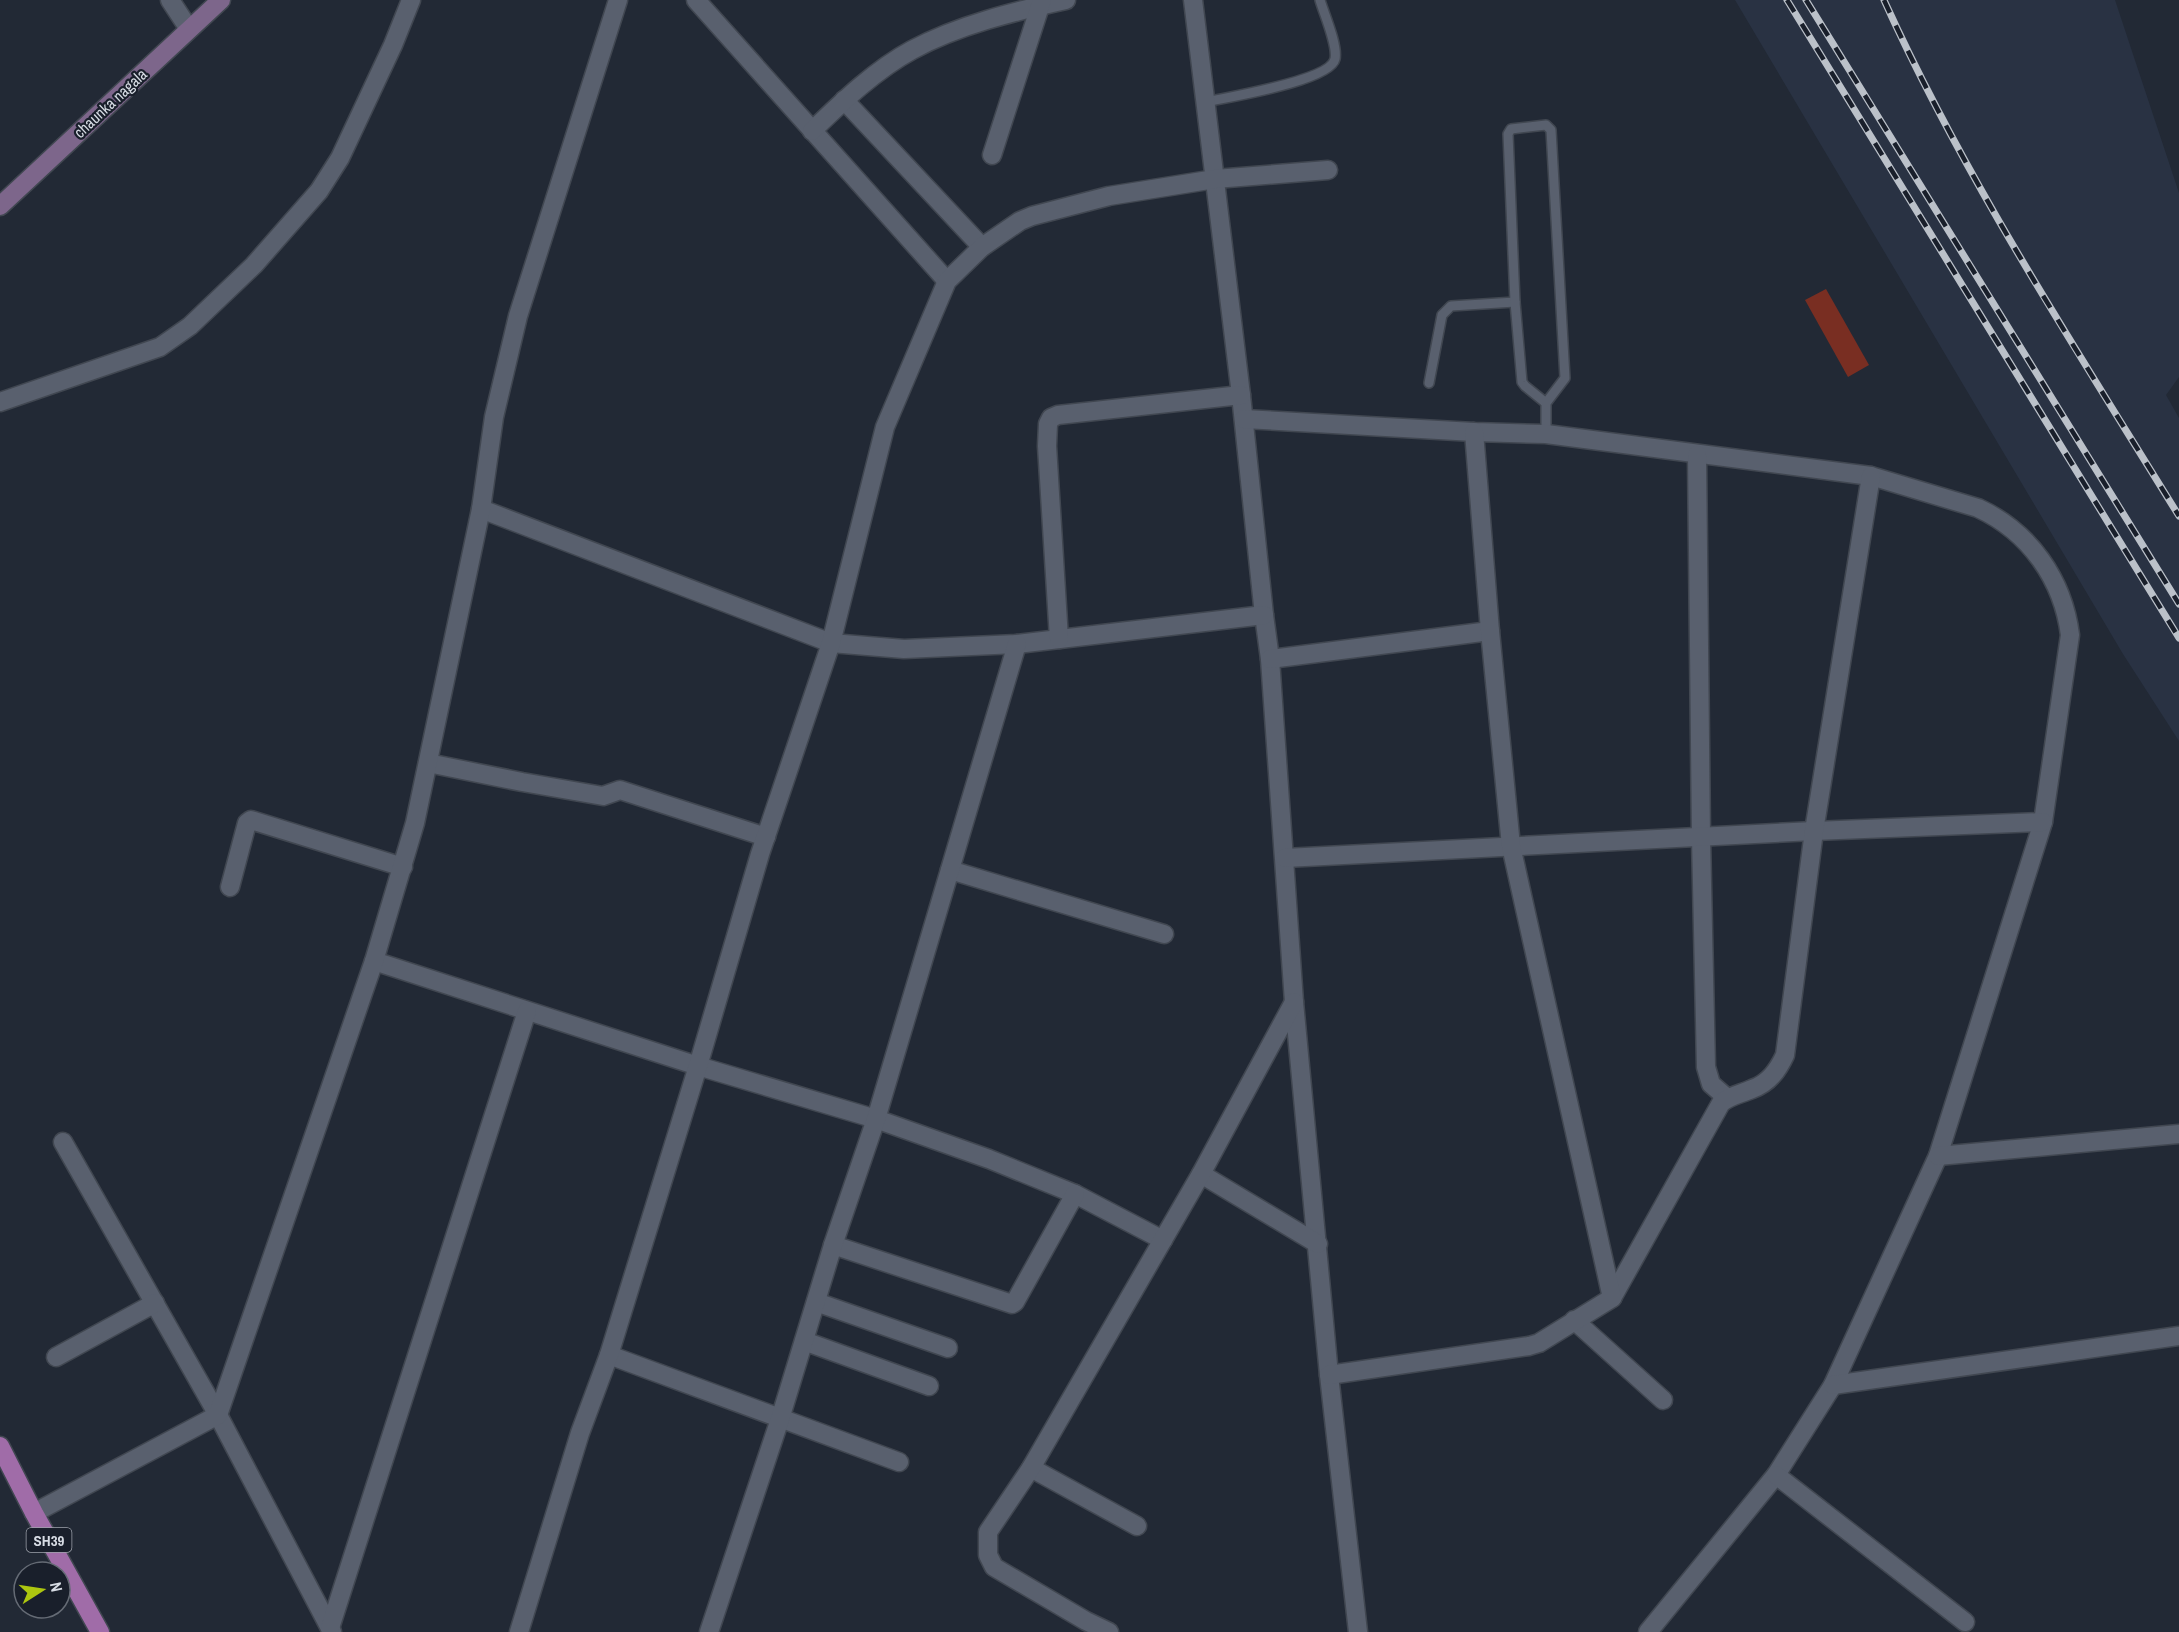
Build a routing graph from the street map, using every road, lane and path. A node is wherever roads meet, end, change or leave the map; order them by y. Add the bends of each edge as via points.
1 (170, 0) edge
2 (221, 0) edge
3 (411, 0) edge
4 (618, 0) edge
5 (696, 0) edge
6 (1066, 0) edge
7 (1193, 0) edge
8 (1320, 0) edge
9 (1041, 3) edge
10 (189, 29) junction
11 (844, 100) junction
12 (1206, 102) junction
13 (812, 131) junction
14 (992, 155) dead end
15 (1328, 170) dead end
16 (1215, 179) junction
17 (0, 206) edge
18 (982, 247) junction
19 (947, 281) junction
20 (1515, 302) junction
21 (1429, 383) dead end
22 (1241, 394) junction
23 (0, 402) edge
24 (1546, 403) junction
25 (1244, 419) junction
26 (1474, 432) junction
27 (1546, 434) junction
28 (1697, 455) junction
29 (1871, 476) junction
30 (481, 509) junction
31 (1263, 615) junction
32 (1490, 631) junction
33 (1059, 639) junction
34 (831, 642) junction
35 (1017, 644) junction
36 (1270, 658) junction
37 (428, 763) junction
38 (2043, 822) junction
39 (1814, 831) junction
40 (766, 837) junction
41 (1701, 838) junction
42 (1511, 846) junction
43 (1285, 858) junction
44 (402, 867) junction
45 (950, 870) junction
46 (230, 887) dead end
47 (1164, 934) dead end
48 (374, 961) junction
49 (1294, 1002) junction
50 (527, 1011) junction
51 (698, 1065) junction
52 (1727, 1098) junction
53 (876, 1119) junction
54 (2179, 1134) edge
55 (63, 1142) dead end
56 (1938, 1156) junction
57 (1202, 1174) junction
58 (1075, 1194) junction
59 (1163, 1240) junction
60 (1318, 1244) junction
61 (833, 1245) junction
62 (1612, 1298) junction
63 (816, 1302) junction
64 (155, 1303) junction
65 (1574, 1320) junction
66 (2179, 1336) edge
67 (804, 1341) junction
68 (948, 1348) dead end
69 (609, 1355) junction
70 (56, 1357) dead end
71 (1329, 1375) junction
72 (1833, 1385) junction
73 (928, 1386) dead end
74 (1663, 1400) dead end
75 (218, 1414) junction
76 (780, 1419) junction
77 (0, 1446) edge
78 (899, 1462) dead end
79 (1031, 1468) junction
80 (1776, 1475) junction
81 (34, 1512) junction
82 (1137, 1526) dead end
83 (1965, 1622) dead end
84 (331, 1630) edge
85 (100, 1632) edge
86 (519, 1632) edge
87 (709, 1632) edge
88 (1109, 1632) edge
89 (1358, 1632) edge
90 (1648, 1632) edge

1 - 10 street
2 - 10 main road, chaunka nagala
3 - 23 street via 340,158 319,192 254,265 190,326 160,347
4 - 30 street via 518,316 494,417
5 - 13 street
6 - 9 street
7 - 12 street
8 - 12 lane via 1334,49 1335,59 1327,69 1302,80
9 - 11 street via 927,42 897,59
9 - 14 street
10 - 17 main road, chaunka nagala
11 - 13 street
11 - 18 street
12 - 16 street
13 - 19 street
15 - 16 street
16 - 18 street via 1109,196 1032,216
16 - 22 street
18 - 19 street
19 - 34 street via 885,427
20 - 21 lane via 1448,308 1442,315
20 - 24 lane via 1522,382
20 - 24 lane via 1508,134 1511,129 1546,125 1551,130 1565,378
22 - 25 street
22 - 33 street via 1052,418 1047,446
24 - 27 lane
25 - 26 street
25 - 31 street
26 - 27 street
26 - 32 street
27 - 28 street
28 - 29 street
28 - 41 street
29 - 38 street via 1991,514 2027,543 2048,567 2067,611 2070,635
29 - 39 street
30 - 34 street
30 - 37 street
31 - 33 street
31 - 36 street
32 - 36 street
32 - 42 street
33 - 35 street
34 - 35 street via 904,649
34 - 40 street
35 - 45 street
36 - 43 street
37 - 40 street via 603,796 620,790
37 - 44 street
38 - 39 street
38 - 56 street
39 - 41 street
39 - 52 street via 1785,1055 1765,1083
40 - 51 street
41 - 42 street
41 - 52 street via 1706,1067 1711,1084
42 - 43 street
42 - 62 street
43 - 49 street
44 - 46 street via 251,820
44 - 48 street
45 - 47 street
45 - 53 street
48 - 50 street
48 - 75 street
49 - 57 street
49 - 60 street
50 - 51 street
50 - 84 street
51 - 53 street
51 - 69 street
52 - 62 street
53 - 58 street
53 - 61 street
54 - 56 street
55 - 64 street
56 - 72 street
57 - 59 street
57 - 60 street
58 - 59 street
58 - 61 street via 1012,1304
59 - 79 street
60 - 71 street
61 - 63 street
62 - 65 street
63 - 67 street
63 - 68 street
64 - 70 street
64 - 75 street
65 - 71 street via 1528,1346
65 - 74 street
66 - 72 street
67 - 73 street
67 - 76 street
69 - 76 street
69 - 86 street via 580,1433
71 - 89 street
72 - 80 street
75 - 81 street
75 - 84 street
76 - 78 street
76 - 87 street
77 - 81 main road, SH39
79 - 82 street
79 - 88 street via 988,1533 988,1555 994,1567
80 - 83 street
80 - 90 street
81 - 85 main road, SH39

